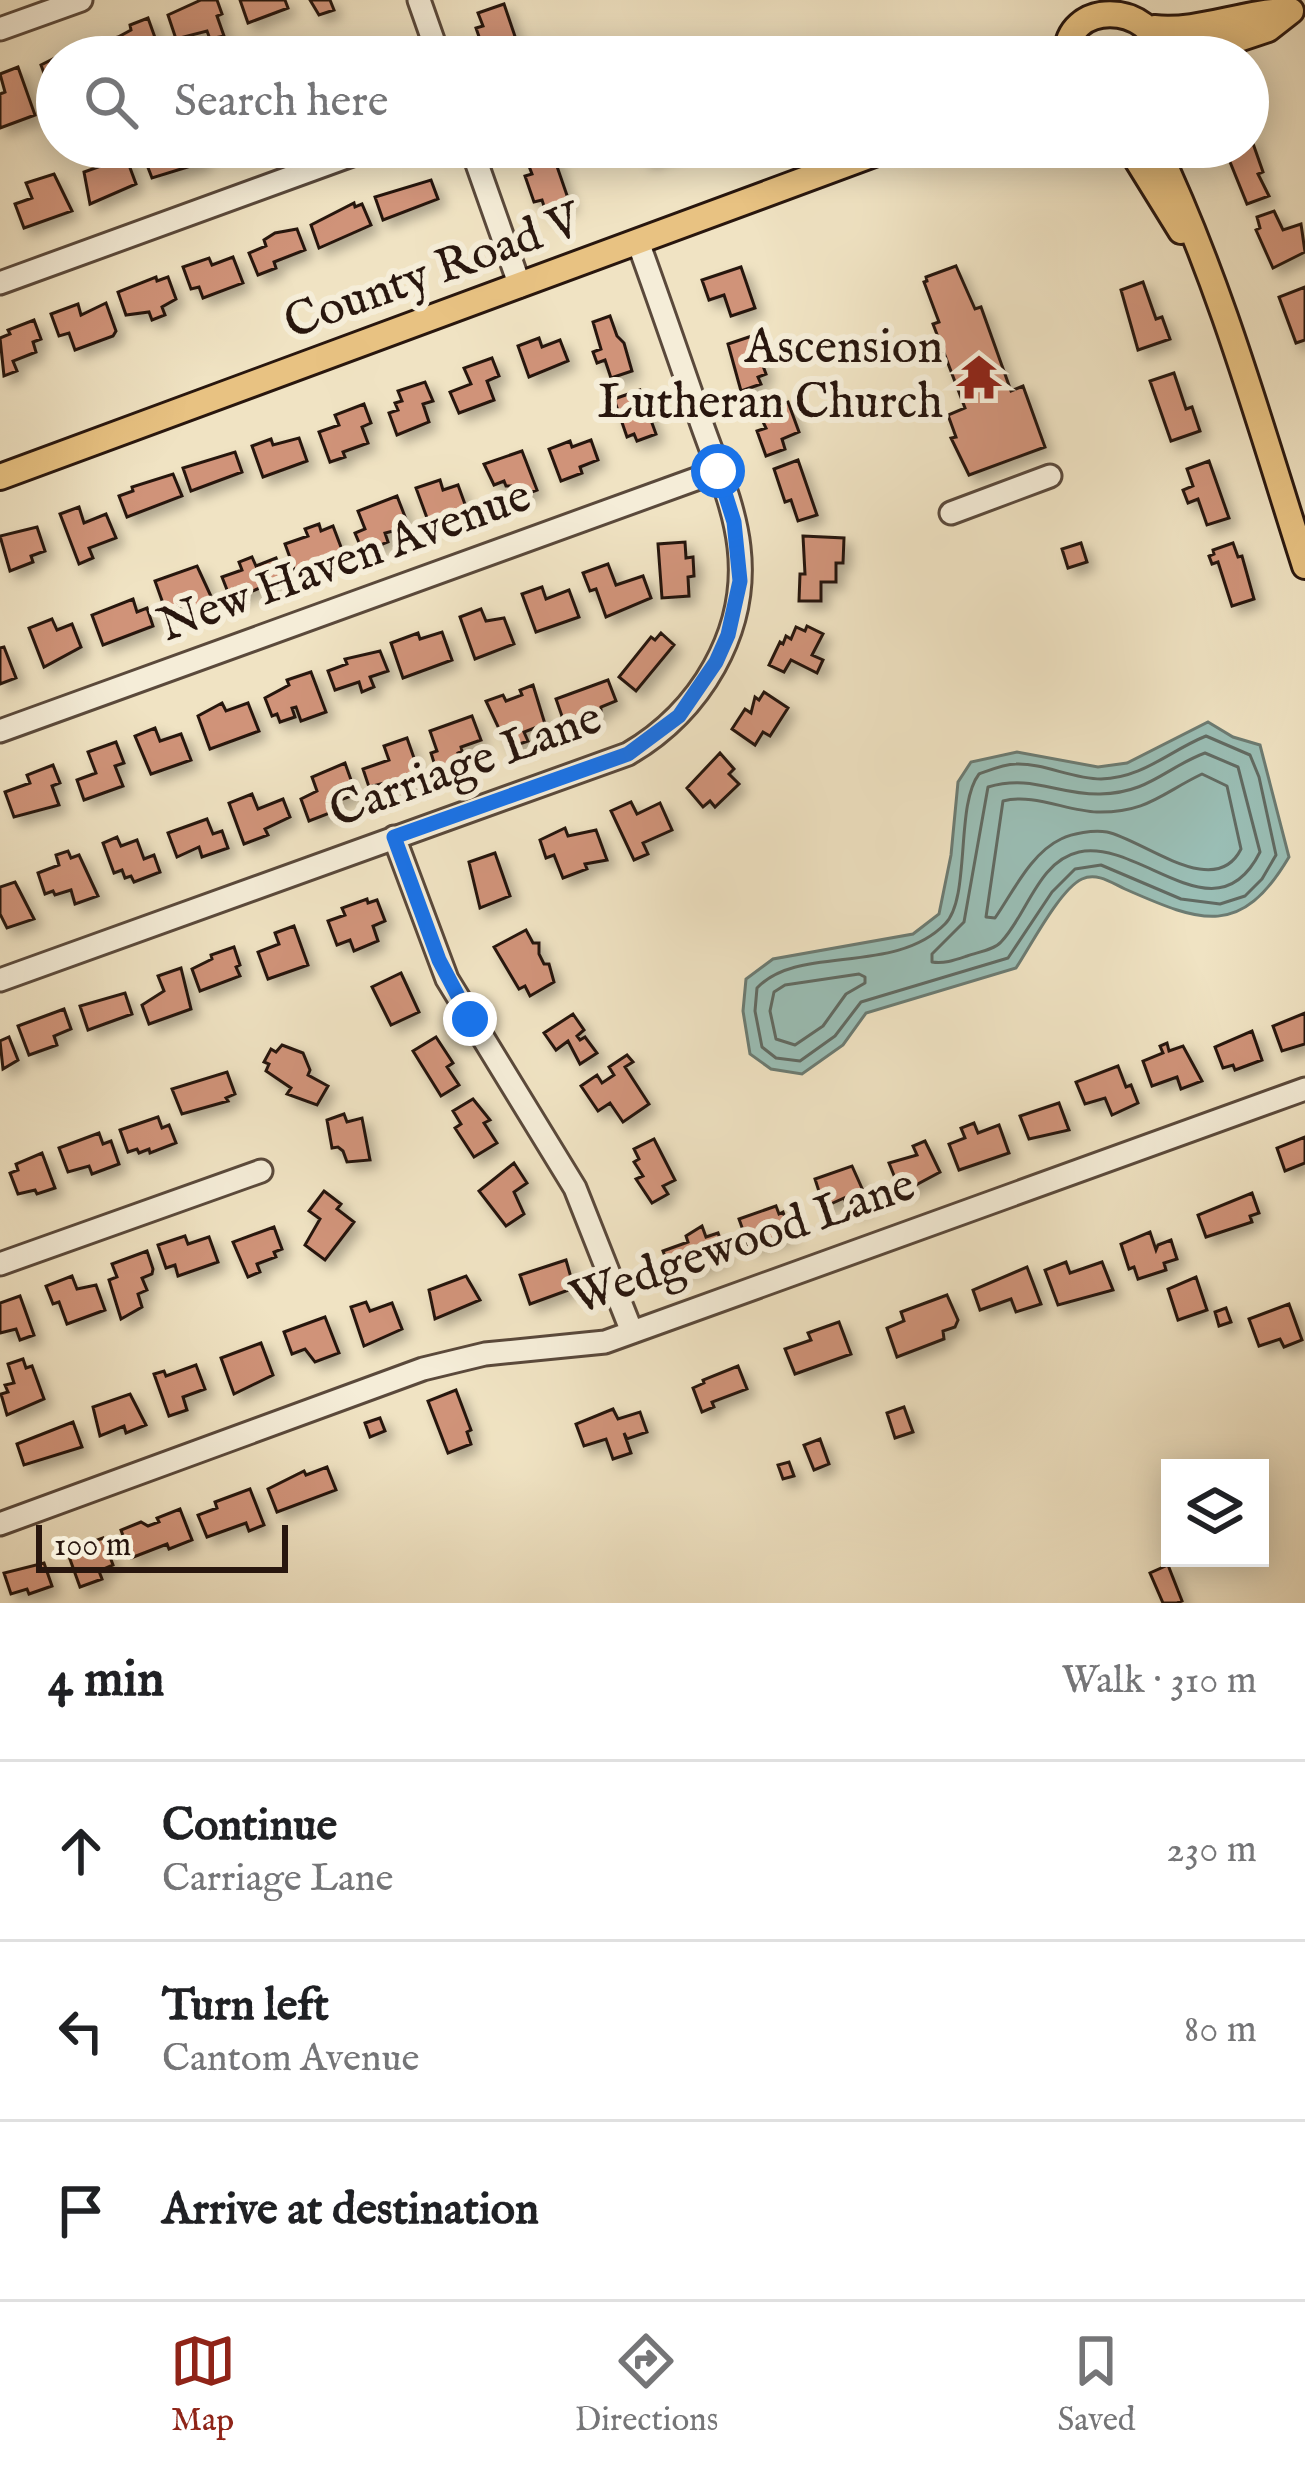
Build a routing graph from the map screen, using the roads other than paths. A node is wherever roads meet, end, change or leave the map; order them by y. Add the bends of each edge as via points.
1 (81, 0) edge
2 (418, 0) edge
3 (1126, 6) edge
4 (1090, 8) edge
5 (1298, 8) edge
6 (1154, 28) junction
7 (0, 29) edge
8 (431, 36) edge
9 (1071, 36) edge
10 (1156, 36) edge
11 (1247, 36) edge
12 (316, 168) edge
13 (478, 168) edge
14 (837, 168) edge
15 (1142, 168) edge
16 (1166, 168) edge
17 (638, 242) junction
18 (0, 283) edge
19 (520, 286) junction
20 (1222, 307) junction
21 (718, 471) junction
22 (0, 476) edge
23 (1050, 476) dead end
24 (951, 513) dead end
25 (1305, 566) edge
26 (0, 731) edge
27 (394, 837) junction
28 (0, 980) edge
29 (1305, 1089) edge
30 (261, 1171) dead end
31 (0, 1264) edge
32 (632, 1332) junction
33 (0, 1524) edge

1 - 7 street
2 - 8 street
3 - 4 main road
3 - 6 main road
4 - 9 main road
5 - 6 main road
5 - 11 main road
6 - 10 main road
12 - 18 street
13 - 19 street
14 - 17 main road, County Road V
15 - 20 main road
16 - 20 main road
17 - 19 main road, County Road V
17 - 21 street, Carriage Lane
19 - 22 main road, County Road V
20 - 25 main road
21 - 26 street, New Haven Avenue
21 - 27 street, Carriage Lane via 740,581 716,662 679,716 628,754
23 - 24 street
27 - 28 street, Carriage Lane
27 - 32 street via 447,979 575,1188
29 - 32 street, Wedgewood Lane
30 - 31 street
32 - 33 street, Wedgewood Lane via 423,1369

